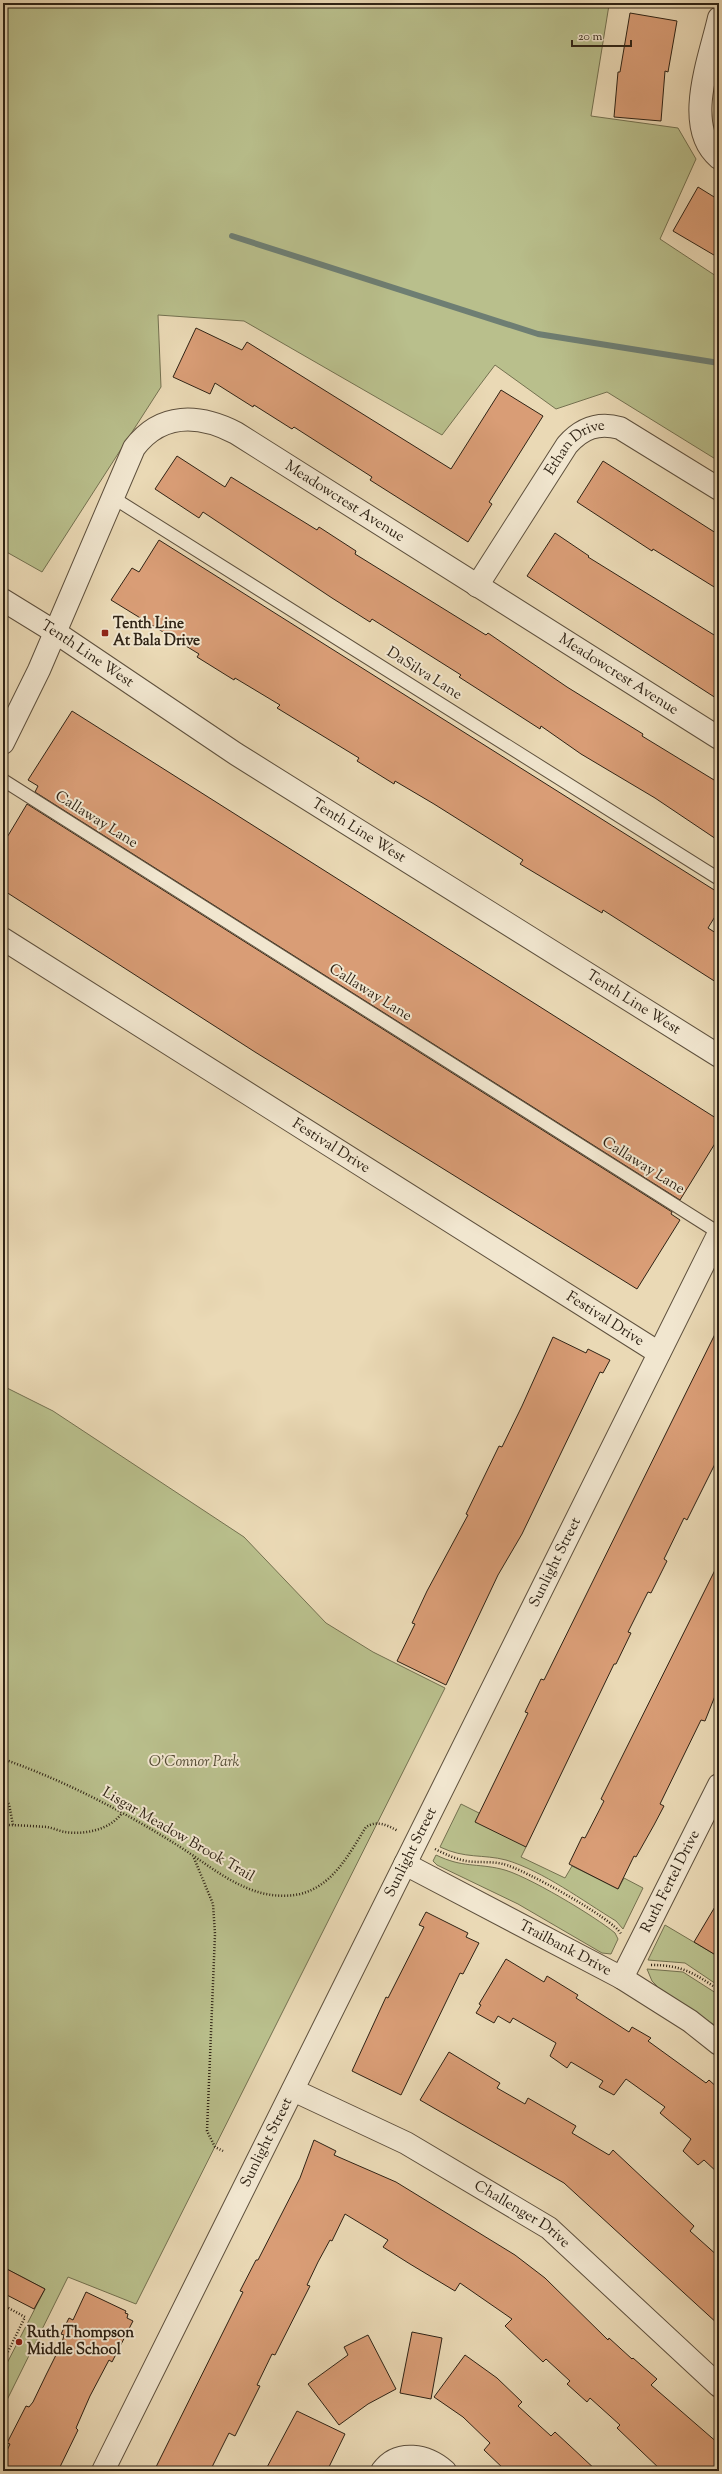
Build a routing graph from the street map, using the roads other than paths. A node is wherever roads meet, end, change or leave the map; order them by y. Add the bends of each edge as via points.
1 (719, 18) edge
2 (719, 158) edge
3 (719, 489) edge
4 (112, 497) junction
5 (477, 586) junction
6 (3, 600) edge
7 (55, 632) junction
8 (719, 738) edge
9 (3, 743) edge
10 (3, 780) edge
11 (719, 879) edge
12 (3, 939) edge
13 (719, 1056) edge
14 (719, 1233) edge
15 (659, 1353) junction
16 (719, 1785) edge
17 (405, 1864) junction
18 (622, 1978) junction
19 (719, 2044) edge
20 (293, 2090) junction
21 (719, 2386) edge
22 (103, 2471) edge
23 (382, 2471) edge
24 (445, 2471) edge

1 - 2 street via 700,109 701,130 707,144
3 - 5 street, Ethan Drive via 620,428 609,425 585,429 566,445
4 - 5 street, Meadowcrest Avenue via 134,448 150,430 171,421 210,422 236,433
4 - 7 street, Meadowcrest Avenue
4 - 11 lane, DaSilva Lane
5 - 8 street, Meadowcrest Avenue
6 - 7 street, Tenth Line West
7 - 9 street, Meadowcrest Avenue
7 - 13 street, Tenth Line West via 236,754
10 - 14 lane, Callaway Lane
12 - 15 street, Festival Drive
14 - 15 street, Sunlight Street
15 - 17 street, Sunlight Street
16 - 18 street, Ruth Fertel Drive
17 - 18 street, Trailbank Drive
17 - 20 street, Sunlight Street
18 - 19 street, Trailbank Drive via 690,2021
20 - 21 street, Challenger Drive via 406,2143 549,2228
20 - 22 street, Sunlight Street
23 - 24 street via 393,2461 419,2456 430,2460

